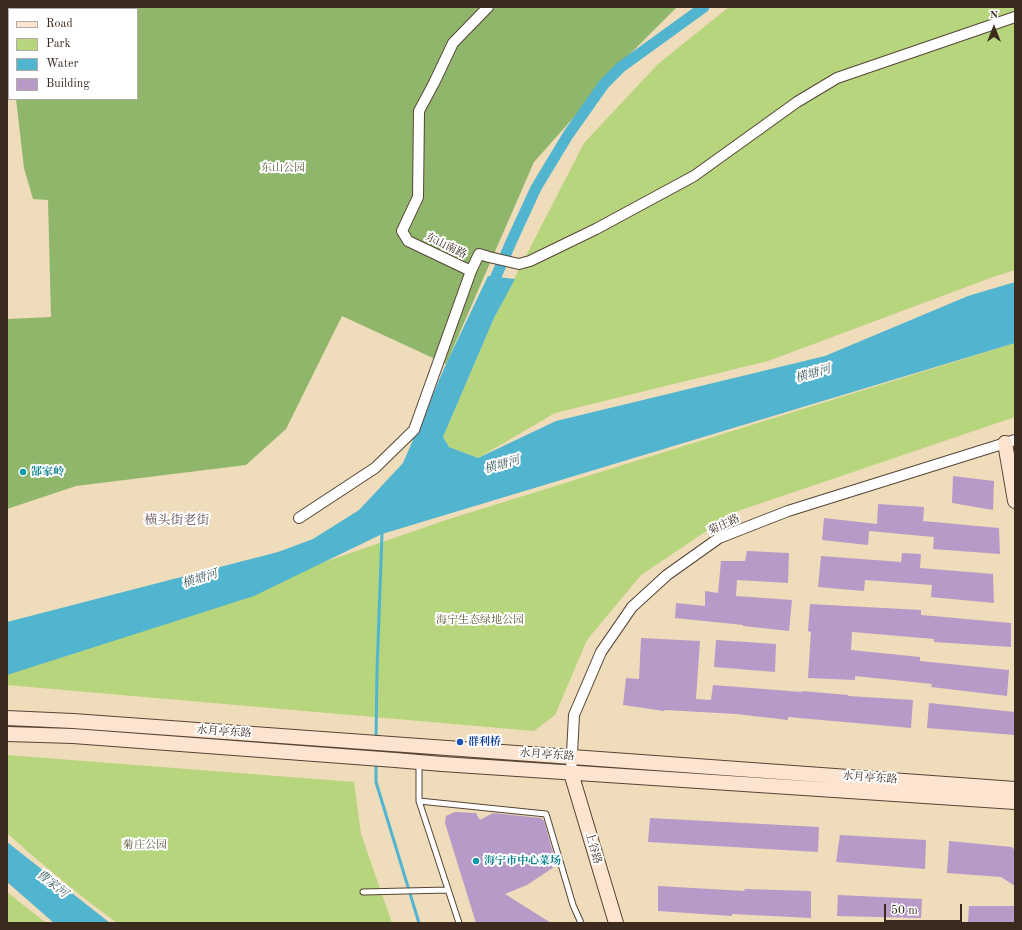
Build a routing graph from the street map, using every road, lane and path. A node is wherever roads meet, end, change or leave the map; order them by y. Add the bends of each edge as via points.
1 (488, 7) edge
2 (1015, 16) edge
3 (471, 271) junction
4 (1010, 442) edge
5 (1015, 501) edge
6 (299, 518) dead end
7 (7, 718) edge
8 (7, 734) edge
9 (572, 757) junction
10 (419, 762) junction
11 (571, 773) junction
12 (1015, 789) edge
13 (419, 801) junction
14 (1015, 802) edge
15 (448, 890) junction
16 (363, 892) dead end
17 (459, 923) edge
18 (581, 923) edge
19 (616, 923) edge

1 - 3 street, 东山南路 via 453,43 419,111 418,197 402,230 408,241
2 - 3 street via 837,78 797,102 694,176 590,232 519,264 479,254
3 - 6 street, 东山南路 via 414,430 375,468
4 - 5 main road
4 - 9 street, 菊庄路 via 788,511 719,538 667,575 632,608 601,652 574,715
7 - 9 main road, 水月亭东路
8 - 10 main road, 水月亭东路 via 73,736
9 - 11 street, 菊庄路
9 - 12 main road, 水月亭东路
10 - 11 main road, 水月亭东路
10 - 13 lane
11 - 14 main road, 水月亭东路
11 - 19 main road, 上谷路
13 - 15 lane
13 - 18 lane via 546,814 573,906
15 - 16 lane
15 - 17 lane

